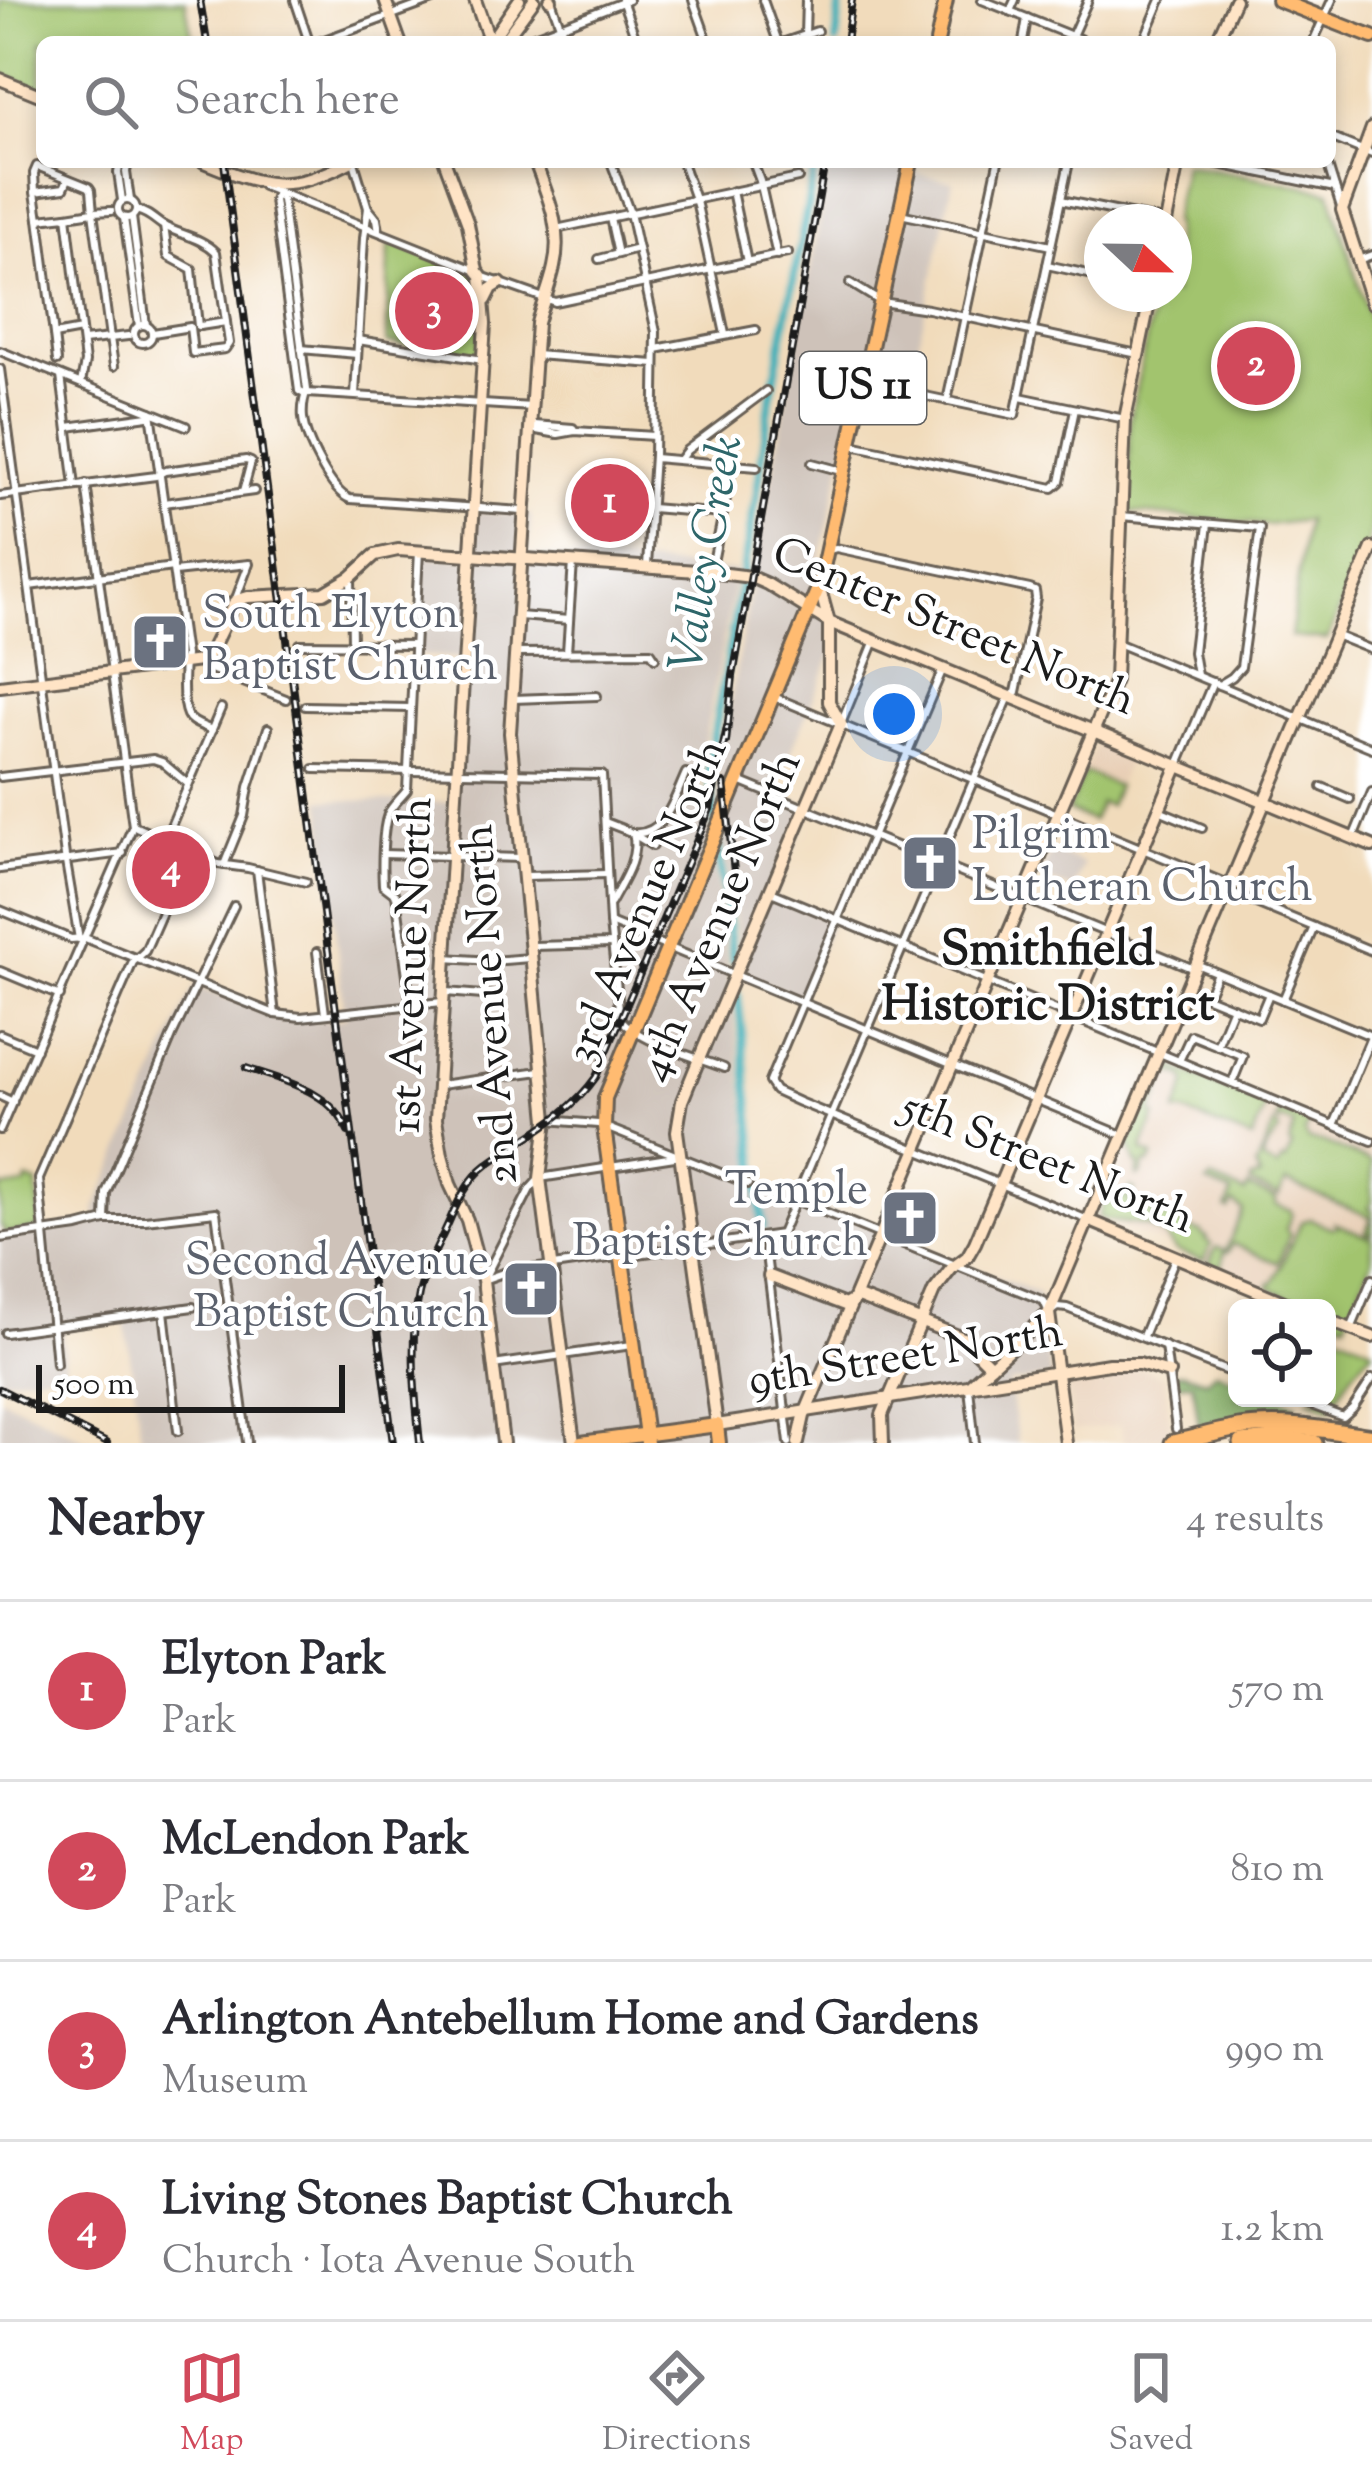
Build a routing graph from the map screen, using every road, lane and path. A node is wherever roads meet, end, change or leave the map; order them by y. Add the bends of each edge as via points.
1 (295, 0) edge
2 (385, 0) edge
3 (433, 0) edge
4 (475, 0) edge
5 (537, 0) edge
6 (551, 0) edge
7 (692, 0) edge
8 (763, 0) edge
9 (806, 0) edge
10 (946, 0) edge
11 (982, 0) edge
12 (1015, 0) edge
13 (1088, 0) edge
14 (1161, 0) edge
15 (1234, 0) edge
16 (1278, 0) edge
17 (1331, 0) edge
18 (624, 1) edge
19 (520, 7) edge
20 (1010, 11) junction
21 (390, 15) junction
22 (1028, 18) junction
23 (1324, 18) junction
24 (482, 19) junction
25 (560, 25) junction
26 (817, 32) dead end
27 (805, 35) junction
28 (306, 36) edge
29 (335, 36) edge
30 (398, 36) edge
31 (488, 36) edge
32 (495, 36) edge
33 (506, 36) edge
34 (533, 36) edge
35 (564, 36) edge
36 (635, 36) edge
37 (706, 36) edge
38 (779, 36) edge
39 (802, 36) edge
40 (938, 36) edge
41 (1024, 36) edge
42 (1072, 36) joint
43 (1146, 36) edge
44 (1219, 36) edge
45 (1316, 36) edge
46 (1372, 37) edge
47 (0, 79) edge
48 (36, 94) edge
49 (1372, 128) edge
50 (1336, 139) edge
51 (1367, 152) edge
52 (37, 168) edge
53 (42, 168) edge
54 (121, 168) edge
55 (218, 168) edge
56 (337, 168) edge
57 (354, 168) edge
58 (447, 168) edge
59 (537, 168) edge
60 (613, 168) edge
61 (684, 168) edge
62 (755, 168) edge
63 (910, 168) edge
64 (997, 168) edge
65 (1068, 168) edge
66 (1177, 168) edge
67 (1239, 168) edge
68 (1260, 168) edge
69 (1329, 168) edge
70 (1259, 172) junction
71 (68, 178) junction
72 (799, 178) dead end
73 (761, 185) junction
74 (277, 188) junction
75 (1335, 188) junction
76 (732, 191) junction
77 (35, 192) junction
78 (695, 199) junction
79 (1061, 200) junction
80 (1170, 204) edge
81 (1084, 205) edge
82 (368, 208) junction
83 (124, 209) junction
84 (1342, 210) junction
85 (93, 212) junction
86 (630, 213) junction
87 (900, 214) junction
88 (67, 215) junction
89 (610, 218) junction
90 (39, 219) junction
91 (164, 226) junction
92 (365, 228) junction
93 (556, 229) junction
94 (983, 231) junction
95 (380, 234) junction
96 (1051, 246) junction
97 (638, 249) junction
98 (618, 254) junction
99 (788, 254) dead end
100 (1372, 255) edge
101 (777, 256) junction
102 (598, 259) dead end
103 (1358, 260) junction
104 (747, 262) junction
105 (1047, 265) junction
106 (711, 270) junction
107 (479, 273) junction
108 (1084, 273) edge
109 (850, 283) dead end
110 (500, 284) junction
111 (645, 284) junction
112 (544, 299) junction
113 (881, 302) junction
114 (1372, 303) edge
115 (484, 309) junction
116 (1147, 312) edge
117 (965, 317) junction
118 (226, 322) junction
119 (194, 326) junction
120 (294, 326) junction
121 (756, 330) dead end
122 (81, 331) junction
123 (136, 332) junction
124 (1033, 332) junction
125 (153, 333) junction
126 (54, 334) junction
127 (725, 334) junction
128 (110, 338) junction
129 (358, 340) junction
130 (82, 341) junction
131 (656, 349) junction
132 (301, 350) junction
133 (0, 351) edge
134 (1138, 354) junction
135 (357, 355) junction
136 (535, 356) junction
137 (483, 360) junction
138 (57, 361) dead end
139 (655, 364) junction
140 (114, 366) dead end
141 (0, 369) edge
142 (61, 375) junction
143 (81, 383) junction
144 (864, 383) junction
145 (766, 391) dead end
146 (304, 394) junction
147 (355, 395) junction
148 (1020, 398) junction
149 (947, 401) junction
150 (480, 404) junction
151 (532, 407) junction
152 (1075, 409) junction
153 (152, 412) junction
154 (1125, 419) junction
155 (186, 426) dead end
156 (68, 427) junction
157 (531, 429) junction
158 (4, 432) edge
159 (654, 436) junction
160 (851, 445) junction
161 (654, 458) junction
162 (680, 459) junction
163 (733, 464) junction
164 (812, 464) dead end
165 (757, 466) dead end
166 (846, 472) junction
167 (160, 473) junction
168 (86, 484) junction
169 (75, 486) junction
170 (254, 491) dead end
171 (244, 492) junction
172 (16, 494) junction
173 (0, 496) edge
174 (164, 503) junction
175 (474, 508) junction
176 (651, 508) junction
177 (526, 511) junction
178 (723, 514) junction
179 (1121, 516) junction
180 (1208, 524) junction
181 (829, 550) junction
182 (1372, 550) edge
183 (419, 551) junction
184 (472, 554) junction
185 (524, 558) junction
186 (572, 562) junction
187 (647, 567) junction
188 (174, 569) junction
189 (711, 572) junction
190 (98, 576) junction
191 (351, 578) junction
192 (28, 586) junction
193 (819, 586) junction
194 (235, 601) junction
195 (810, 612) junction
196 (519, 616) junction
197 (569, 620) junction
198 (829, 622) junction
199 (1335, 635) junction
200 (876, 640) junction
201 (352, 643) junction
202 (1117, 643) junction
203 (300, 644) dead end
204 (414, 645) junction
205 (1372, 650) edge
206 (567, 652) junction
207 (516, 653) junction
208 (655, 658) dead end
209 (200, 661) junction
210 (184, 662) junction
211 (943, 668) junction
212 (111, 670) junction
213 (1197, 675) junction
214 (41, 680) junction
215 (1216, 683) junction
216 (0, 686) edge
217 (597, 696) dead end
218 (1012, 696) junction
219 (774, 697) junction
220 (286, 699) dead end
221 (513, 699) junction
222 (305, 706) dead end
223 (221, 708) dead end
224 (410, 708) junction
225 (1300, 718) junction
226 (841, 724) junction
227 (268, 728) dead end
228 (212, 730) junction
229 (1094, 730) junction
230 (1372, 748) edge
231 (908, 752) junction
232 (124, 761) junction
233 (1178, 765) junction
234 (314, 769) dead end
235 (408, 769) junction
236 (458, 770) junction
237 (53, 771) junction
238 (512, 772) junction
239 (686, 773) dead end
240 (0, 777) edge
241 (974, 779) junction
242 (739, 781) junction
243 (188, 784) junction
244 (1322, 787) dead end
245 (1372, 792) edge
246 (1350, 799) dead end
247 (1265, 802) junction
248 (806, 808) junction
249 (1159, 810) junction
250 (1058, 814) junction
251 (605, 823) junction
252 (133, 826) junction
253 (1202, 828) dead end
254 (633, 833) junction
255 (872, 836) junction
256 (1353, 838) junction
257 (165, 840) junction
258 (653, 846) dead end
259 (1372, 846) edge
260 (1142, 849) junction
261 (189, 851) junction
262 (383, 854) junction
263 (122, 855) junction
264 (452, 855) junction
265 (521, 857) junction
266 (66, 860) junction
267 (938, 863) junction
268 (224, 865) junction
269 (0, 869) edge
270 (257, 870) junction
271 (608, 874) junction
272 (523, 877) junction
273 (306, 882) dead end
274 (1228, 888) junction
275 (771, 892) junction
276 (1023, 898) junction
277 (234, 906) dead end
278 (609, 907) junction
279 (0, 910) edge
280 (837, 919) junction
281 (610, 923) junction
282 (1314, 927) junction
283 (1107, 933) junction
284 (82, 939) junction
285 (612, 944) junction
286 (903, 946) junction
287 (669, 948) junction
288 (1372, 951) edge
289 (317, 952) dead end
290 (530, 952) junction
291 (445, 958) junction
292 (136, 959) junction
293 (1195, 967) junction
294 (0, 971) edge
295 (1217, 973) junction
296 (734, 976) junction
297 (988, 982) junction
298 (197, 985) junction
299 (1269, 994) junction
300 (60, 996) junction
301 (495, 996) dead end
302 (443, 997) junction
303 (1283, 1000) junction
304 (802, 1003) junction
305 (411, 1005) junction
306 (1233, 1007) junction
307 (275, 1013) junction
308 (326, 1015) junction
309 (1071, 1016) junction
310 (867, 1030) junction
311 (634, 1031) junction
312 (0, 1034) edge
313 (1371, 1039) edge
314 (1217, 1046) junction
315 (36, 1049) junction
316 (1159, 1053) junction
317 (699, 1059) junction
318 (1179, 1061) junction
319 (952, 1066) junction
320 (724, 1069) dead end
321 (541, 1071) junction
322 (1232, 1083) junction
323 (436, 1086) junction
324 (0, 1096) edge
325 (1036, 1101) junction
326 (13, 1102) junction
327 (832, 1115) junction
328 (547, 1120) junction
329 (1334, 1125) junction
330 (604, 1127) junction
331 (0, 1130) edge
332 (1124, 1136) junction
333 (1372, 1141) edge
334 (646, 1143) junction
335 (916, 1150) junction
336 (681, 1156) junction
337 (663, 1160) junction
338 (610, 1168) junction
339 (539, 1178) junction
340 (748, 1184) dead end
341 (1000, 1184) junction
342 (796, 1200) junction
343 (105, 1220) junction
344 (1088, 1220) junction
345 (42, 1232) junction
346 (880, 1236) junction
347 (0, 1238) edge
348 (764, 1238) junction
349 (693, 1247) junction
350 (1176, 1256) junction
351 (622, 1257) junction
352 (956, 1266) junction
353 (551, 1267) junction
354 (769, 1276) junction
355 (1372, 1279) edge
356 (484, 1280) junction
357 (1263, 1294) junction
358 (853, 1299) junction
359 (1261, 1299) edge
360 (1276, 1299) edge
361 (193, 1307) dead end
362 (164, 1311) junction
363 (1049, 1313) junction
364 (922, 1322) junction
365 (1336, 1323) edge
366 (53, 1326) junction
367 (1351, 1329) junction
368 (4, 1333) dead end
369 (1142, 1337) junction
370 (1372, 1337) edge
371 (633, 1345) junction
372 (1165, 1346) junction
373 (563, 1356) junction
374 (56, 1364) dead end
375 (493, 1366) junction
376 (991, 1366) junction
377 (1228, 1371) edge
378 (1057, 1372) junction
379 (1168, 1373) junction
380 (1371, 1380) edge
381 (970, 1384) junction
382 (890, 1397) junction
383 (1316, 1407) edge
384 (806, 1410) junction
385 (787, 1414) junction
386 (717, 1425) junction
387 (178, 1431) dead end
388 (1311, 1435) edge
389 (1175, 1436) edge
390 (1372, 1436) edge
391 (646, 1439) edge
392 (247, 1442) edge
393 (502, 1443) edge
394 (578, 1443) edge
395 (719, 1443) edge
396 (794, 1443) edge
397 (884, 1443) edge
398 (975, 1443) edge
399 (1066, 1443) edge
400 (1195, 1443) edge
401 (1242, 1443) edge
402 (1346, 1443) edge

1 - 28 street
2 - 21 street
3 - 21 street
4 - 24 street
5 - 19 street
6 - 25 street
7 - 37 street
8 - 38 street
9 - 27 street
10 - 40 main road
11 - 20 street
12 - 20 street
13 - 42 street
14 - 43 street
15 - 44 street
16 - 23 main road
17 - 23 street
18 - 25 street
18 - 36 street
19 - 24 street
19 - 32 street
19 - 33 street
20 - 22 street
21 - 29 street
21 - 30 street
22 - 41 street
22 - 42 street
23 - 45 street
23 - 46 main road
24 - 31 street
25 - 34 street
25 - 35 street
26 - 27 street
27 - 39 street
47 - 48 street
49 - 51 street
50 - 51 street
51 - 84 street
52 - 77 street
53 - 71 street
54 - 83 street
55 - 74 street
56 - 74 street
57 - 82 street
58 - 107 street, 1st Avenue North
59 - 93 street
60 - 86 street
61 - 78 street
62 - 73 street
63 - 87 main road, US 11
64 - 94 street
65 - 79 street
66 - 80 street
67 - 70 street
68 - 70 street
69 - 75 street
70 - 75 street
71 - 77 street via 64,188
71 - 85 street via 92,190
72 - 73 street
73 - 76 street
73 - 101 street
74 - 92 street
74 - 120 street
75 - 84 street
76 - 78 street
76 - 104 street
77 - 90 street
78 - 86 street
78 - 106 street
79 - 81 street
79 - 96 street
82 - 92 street
82 - 95 street
83 - 85 street
83 - 91 street
83 - 123 street
84 - 103 street
85 - 88 street
85 - 128 street
86 - 89 street
86 - 97 street
87 - 94 street
87 - 113 main road, US 11
88 - 90 street
88 - 122 street
89 - 93 street
89 - 98 street
90 - 126 street
91 - 118 street via 215,252
91 - 119 street via 168,256 192,269
92 - 95 street
92 - 129 street
93 - 112 street, 2nd Avenue North
94 - 96 street
94 - 117 street
95 - 107 street
96 - 105 street
97 - 98 street
97 - 111 street
98 - 102 street
99 - 101 street
100 - 103 street
101 - 104 street
103 - 114 street
104 - 106 street
105 - 108 street
105 - 124 street
106 - 111 street
106 - 127 street
107 - 110 street
107 - 115 street, 1st Avenue North
109 - 113 street
110 - 112 street
110 - 115 street
111 - 112 street
111 - 131 street
112 - 136 street, 2nd Avenue North
113 - 117 street
113 - 144 main road, US 11
115 - 137 street, 1st Avenue North
116 - 134 street
117 - 124 street
117 - 149 street
118 - 119 street
118 - 119 street via 227,347 193,353
119 - 125 street
120 - 132 street
120 - 146 street
121 - 127 street
122 - 126 street
122 - 130 street
123 - 125 street
123 - 125 street via 141,343
123 - 128 street
124 - 134 street
124 - 148 street
126 - 138 street
127 - 131 street
128 - 130 street
128 - 140 street
129 - 135 street
129 - 137 street
130 - 143 street
131 - 139 street
132 - 135 street
132 - 146 street
133 - 142 street
134 - 154 street
135 - 147 street
136 - 139 street
136 - 151 street, 2nd Avenue North
137 - 150 street, 1st Avenue North
139 - 159 street
141 - 158 street
142 - 143 street
142 - 156 street
143 - 153 street
144 - 149 street
144 - 160 main road, US 11
145 - 162 street
146 - 147 street
146 - 175 street via 308,438 337,492
147 - 150 street
148 - 149 street via 1015,415
148 - 152 street
150 - 151 street
150 - 175 street, 1st Avenue North
151 - 157 street, 2nd Avenue North
152 - 154 street
152 - 160 street via 1053,488
153 - 155 street
153 - 156 street
153 - 167 street
154 - 179 street
156 - 169 street
157 - 159 street
157 - 177 street, 2nd Avenue North
158 - 172 street
159 - 161 street
160 - 166 main road, US 11
161 - 162 street
161 - 176 street
162 - 163 street
163 - 165 street
163 - 178 street
164 - 166 street
166 - 181 main road, US 11
167 - 168 street
167 - 171 street via 249,460
167 - 174 street
168 - 169 street
168 - 190 street
169 - 172 street
170 - 171 street
171 - 174 street
172 - 173 street
172 - 192 street
174 - 188 street
175 - 177 street
175 - 184 street, 1st Avenue North
176 - 178 street
176 - 187 street
177 - 185 street, 2nd Avenue North
178 - 189 street
179 - 180 street
179 - 202 street
180 - 213 street via 1192,652
180 - 215 street via 1260,528 1241,667
181 - 193 main road, US 11
181 - 218 street via 1035,591
182 - 199 street
183 - 184 street, Center Street North
183 - 191 street, Center Street North via 375,555
183 - 204 street
184 - 185 street, Center Street North
184 - 236 street, 1st Avenue North
185 - 186 street, Center Street North
185 - 196 street, 2nd Avenue North
186 - 187 street, Center Street North
186 - 197 street
187 - 189 street, Center Street North
188 - 190 street
188 - 194 street via 249,563
188 - 210 street
189 - 195 street, Center Street North via 767,584
190 - 192 street
190 - 212 street
191 - 194 street, Center Street North via 324,593
191 - 201 street
192 - 214 street
193 - 195 main road, US 11
193 - 198 street
194 - 209 street
195 - 198 street, Center Street North
195 - 219 main road, 3rd Avenue North / US 11
196 - 197 street
196 - 207 street, 2nd Avenue North
197 - 206 street
198 - 200 street, Center Street North
198 - 226 street via 828,695
199 - 205 street
199 - 225 street
200 - 211 street, Center Street North
200 - 226 street, 4th Avenue North
201 - 203 street
201 - 204 street
202 - 213 street
202 - 229 street via 1115,680
204 - 224 street
206 - 207 street
206 - 208 street
207 - 221 street, 2nd Avenue North
209 - 210 street
209 - 220 street
210 - 212 street
210 - 228 street via 188,717
211 - 218 street, Center Street North
211 - 231 street
212 - 214 street
212 - 232 street
213 - 215 street
214 - 216 street
214 - 237 street
215 - 225 street
215 - 233 street
217 - 221 street
218 - 229 street, Center Street North
218 - 241 street
219 - 226 street
219 - 242 main road, 3rd Avenue North / US 11
221 - 238 street, 2nd Avenue North
222 - 224 street
223 - 228 street
224 - 235 street
225 - 230 street
225 - 247 street
226 - 231 street
226 - 248 street, 4th Avenue North
227 - 268 street
228 - 243 street
229 - 233 street, Center Street North
229 - 250 street
231 - 241 street
231 - 255 street
232 - 237 street
232 - 243 street via 155,759
232 - 252 street
233 - 247 street, Center Street North
233 - 249 street
234 - 235 street
235 - 236 street
235 - 262 street via 406,790 387,817
236 - 238 street
236 - 264 street, 1st Avenue North
237 - 240 street
237 - 266 street
238 - 251 street via 602,776
238 - 265 street, 2nd Avenue North
239 - 254 street via 657,828
241 - 250 street
241 - 267 street
242 - 248 street
242 - 287 main road, 3rd Avenue North / US 11
243 - 257 street
244 - 246 street
245 - 256 street
247 - 256 street, Center Street North
247 - 274 street
248 - 255 street
248 - 275 street, 4th Avenue North
249 - 253 street
249 - 260 street
250 - 260 street
250 - 276 street
251 - 254 street
251 - 271 street
252 - 257 street
252 - 263 street
254 - 258 street
254 - 278 street via 635,854
255 - 267 street
255 - 280 street
256 - 259 street, Center Street North
257 - 261 street
260 - 274 street
260 - 283 street
261 - 268 street
261 - 292 street
262 - 264 street
262 - 305 street
263 - 266 street
263 - 284 street
264 - 265 street
264 - 291 street, 1st Avenue North
265 - 272 street, 2nd Avenue North
266 - 269 street
266 - 284 street
267 - 276 street
267 - 286 street
268 - 270 street
270 - 273 street
270 - 307 street
271 - 272 street
271 - 278 street
272 - 290 street, 2nd Avenue North
274 - 282 street
274 - 293 street
275 - 280 street
275 - 296 street, 4th Avenue North
276 - 283 street
276 - 297 street
277 - 298 street
278 - 281 street
279 - 284 street
280 - 286 street
280 - 304 street
281 - 285 street
281 - 287 street
282 - 288 street
282 - 303 street
283 - 293 street
283 - 309 street
284 - 292 street
284 - 300 street
285 - 290 street
285 - 311 street via 620,1018
286 - 297 street
286 - 310 street
287 - 296 street
287 - 311 main road, 3rd Avenue North / US 11
289 - 308 street
290 - 291 street via 492,961
290 - 321 street, 2nd Avenue North
291 - 302 street, 1st Avenue North
292 - 298 street
292 - 345 street via 39,1179
293 - 295 street
293 - 316 street
294 - 300 street
295 - 299 street
295 - 306 street via 1207,997
296 - 304 street
296 - 317 street, 4th Avenue North
297 - 309 street
297 - 319 street
298 - 307 street
298 - 343 street via 106,1193
299 - 303 street
299 - 306 street via 1259,1018
300 - 315 street
301 - 302 street
302 - 305 street
302 - 323 street, 1st Avenue North
303 - 313 street
304 - 310 street
304 - 327 street, 5th Street North via 770,1086
305 - 308 street
306 - 314 street
307 - 308 street
309 - 316 street
309 - 325 street
310 - 319 street
310 - 327 street
311 - 317 street
311 - 330 main road, 3rd Avenue North / US 11 via 605,1098
312 - 315 street
313 - 329 street
314 - 318 street via 1191,1035
314 - 322 street via 1243,1056
315 - 326 street
316 - 318 street
316 - 332 street
317 - 320 street
317 - 336 street, 4th Avenue North via 679,1114
318 - 322 street
319 - 325 street
319 - 335 street
321 - 323 street
321 - 328 street, 2nd Avenue North
322 - 329 street
323 - 356 street, 1st Avenue North via 442,1155
324 - 326 street
325 - 332 street
325 - 341 street
326 - 331 street
327 - 335 street, 5th Street North
327 - 342 street
328 - 330 street
328 - 339 street, 2nd Avenue North
329 - 333 street
330 - 334 street
330 - 338 main road, 3rd Avenue North / US 11
332 - 344 street
334 - 336 street
334 - 337 street
335 - 341 street, 5th Street North
335 - 346 street
336 - 337 street
336 - 340 street
336 - 349 street, 4th Avenue North
337 - 338 street
338 - 339 street
338 - 351 main road, 3rd Avenue North / US 11
339 - 353 street, 2nd Avenue North
339 - 356 street
341 - 344 street, 5th Street North
341 - 352 street
342 - 346 street
342 - 348 street via 781,1234
343 - 345 street
343 - 392 street via 216,1212
344 - 350 street, 5th Street North
344 - 363 street
345 - 347 street
345 - 366 street
346 - 352 street
346 - 358 street
348 - 349 street
348 - 354 street
349 - 351 street
349 - 386 street, 4th Avenue North
350 - 357 street, 5th Street North
350 - 369 street
351 - 353 street
351 - 371 main road, 3rd Avenue North / US 11
352 - 363 street via 1044,1301
352 - 364 street via 938,1284
353 - 356 street
353 - 373 street, 2nd Avenue North
354 - 358 street via 845,1305
354 - 385 street
355 - 367 street
356 - 375 street, 1st Avenue North
357 - 359 street
357 - 360 street, 5th Street North
358 - 364 street
358 - 384 street
361 - 362 street
362 - 366 street
362 - 387 street
363 - 369 street via 1061,1306
363 - 376 street
363 - 378 street
364 - 376 street via 963,1338
364 - 382 street
365 - 367 street
366 - 368 street
366 - 374 street
367 - 370 street
369 - 372 street
371 - 373 street
371 - 391 main road, 3rd Avenue North / US 11
372 - 377 street
372 - 379 street
373 - 375 street
373 - 394 street, 2nd Avenue North
375 - 393 street, 1st Avenue North
376 - 381 street
378 - 379 street, 9th Street North via 1139,1364
378 - 381 street, 9th Street North
378 - 399 street
379 - 389 street
380 - 383 street via 1343,1417
381 - 382 street, 9th Street North
381 - 398 street
382 - 384 street, 9th Street North
382 - 397 street
384 - 385 street, 9th Street North
384 - 396 street
385 - 386 street, 9th Street North
385 - 396 street
386 - 391 main road, 9th Street North
386 - 395 main road, 4th Avenue North
388 - 389 highway via 1239,1428
388 - 390 highway
388 - 401 highway
391 - 394 main road, 9th Street North
400 - 402 highway via 1300,1433

